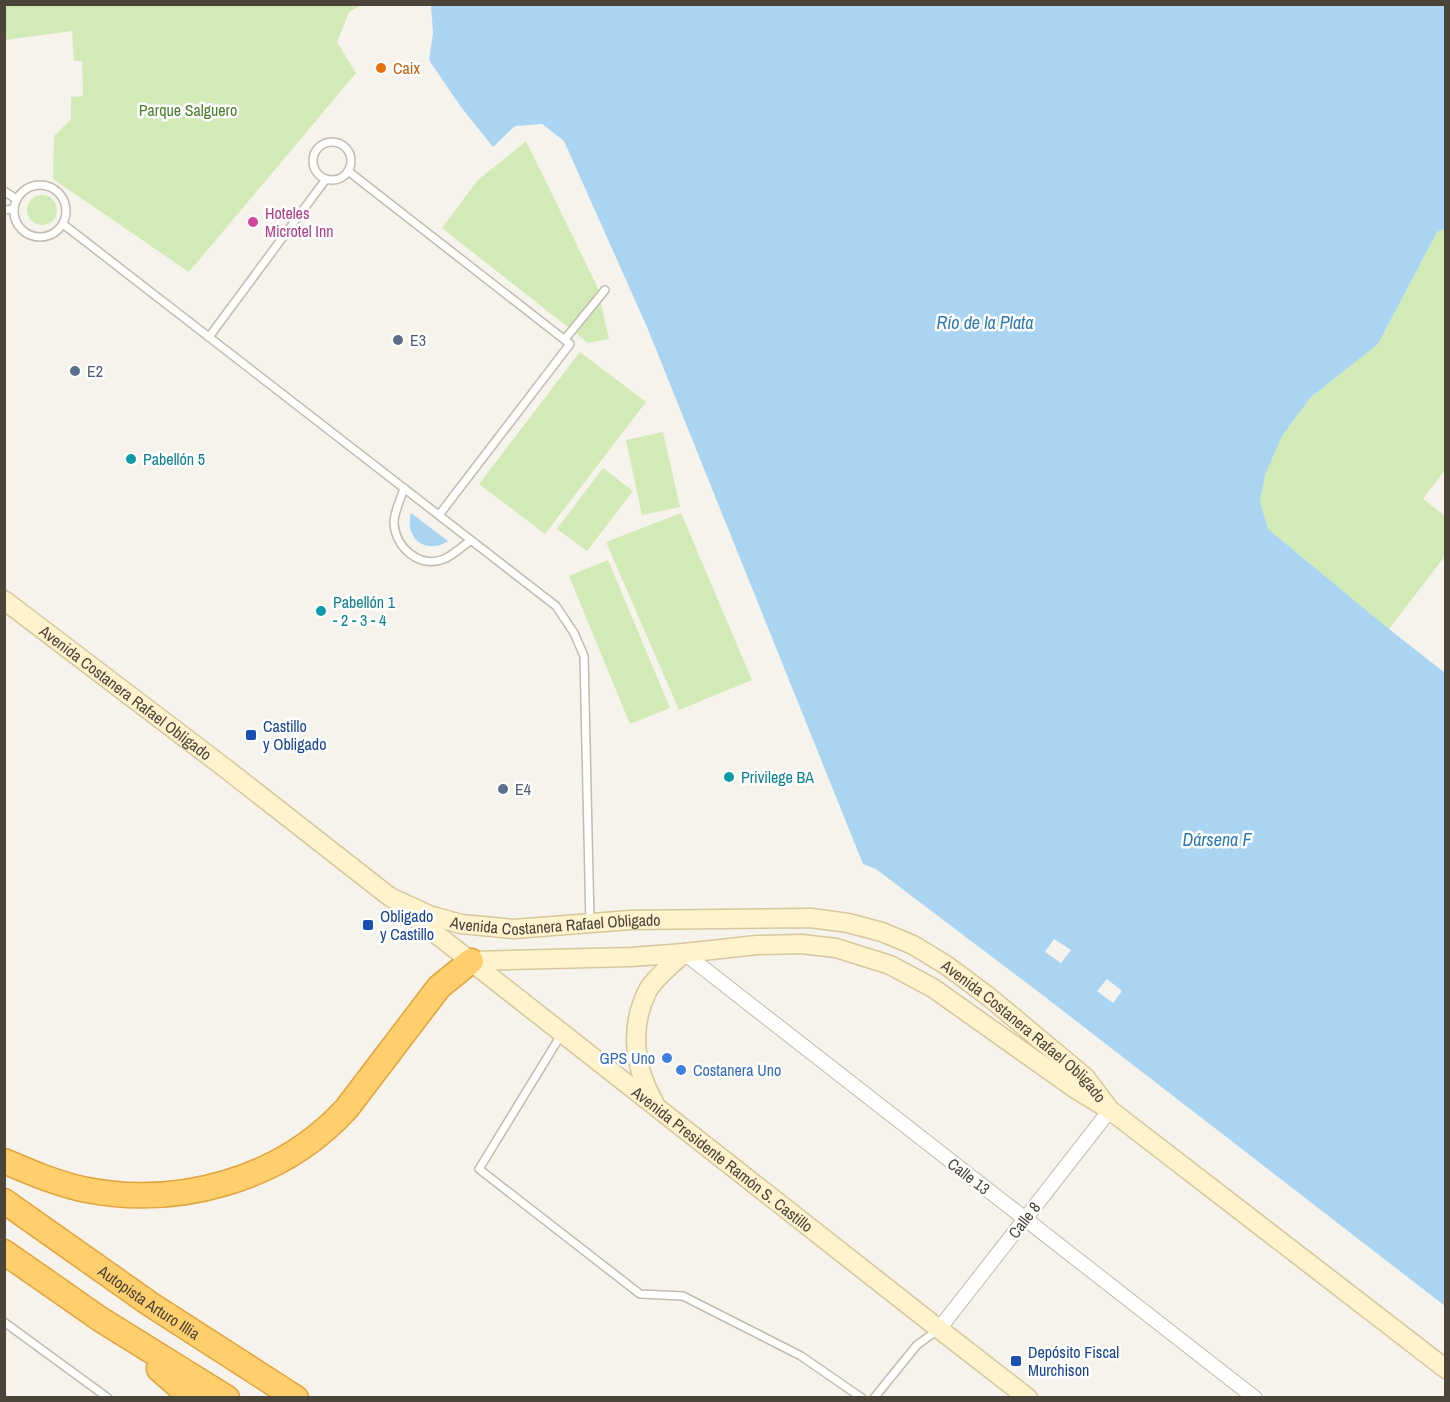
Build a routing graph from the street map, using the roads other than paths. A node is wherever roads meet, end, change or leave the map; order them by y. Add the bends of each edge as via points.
1 (348, 171) junction
2 (326, 179) junction
3 (4, 191) edge
4 (16, 199) junction
5 (14, 209) junction
6 (4, 210) edge
7 (63, 224) junction
8 (605, 290) dead end
9 (209, 337) junction
10 (565, 339) junction
11 (404, 488) junction
12 (439, 515) junction
13 (471, 540) junction
14 (4, 600) edge
15 (390, 897) junction
16 (590, 924) junction
17 (684, 953) junction
18 (471, 961) junction
19 (563, 1033) junction
20 (656, 1107) junction
21 (1110, 1110) junction
22 (4, 1161) edge
23 (4, 1201) edge
24 (1025, 1220) junction
25 (4, 1252) edge
26 (100, 1319) junction
27 (4, 1322) edge
28 (939, 1329) junction
29 (1446, 1369) edge
30 (108, 1398) edge
31 (192, 1398) edge
32 (227, 1398) edge
33 (296, 1398) edge
34 (862, 1398) edge
35 (874, 1398) edge
36 (1028, 1398) edge
37 (1255, 1398) edge

1 - 2 lane via 338,179
1 - 2 lane via 351,159 346,148 335,142 322,144 313,159 316,171
1 - 10 lane
2 - 9 lane
3 - 4 lane
4 - 5 lane
4 - 7 lane via 39,184 56,190 66,206
5 - 6 lane
5 - 7 lane via 18,225 32,236 50,235
7 - 9 lane
8 - 10 lane
9 - 11 lane
10 - 12 lane via 570,344
11 - 12 lane
11 - 13 lane via 394,523 398,540 408,554 426,561 443,559
12 - 13 lane
13 - 16 lane via 556,606 584,656
14 - 15 main road, Avenida Costanera Rafael Obligado
15 - 16 main road, Avenida Costanera Rafael Obligado via 461,924 514,929
15 - 18 main road, Avenida Presidente Ramón S. Castillo
16 - 21 main road, Avenida Costanera Rafael Obligado via 811,918 882,932 946,965 988,997 1085,1077
17 - 18 main road, Avenida Costanera Rafael Obligado
17 - 20 main road via 649,988 640,1012 637,1061
17 - 21 main road, Avenida Costanera Rafael Obligado via 801,944 836,948 890,965 933,988
17 - 24 street, Calle 13
18 - 19 main road, Avenida Presidente Ramón S. Castillo
18 - 22 highway via 439,987 333,1123 309,1143 268,1167 196,1190 137,1195 62,1184
19 - 20 main road, Avenida Presidente Ramón S. Castillo
19 - 34 lane via 478,1168 640,1294 683,1296 801,1356
20 - 28 main road, Avenida Presidente Ramón S. Castillo
21 - 24 street, Calle 8
21 - 29 main road, Avenida Costanera Rafael Obligado
23 - 33 highway, Autopista Arturo Illia via 150,1304
24 - 28 street, Calle 8
24 - 37 street, Calle 13
25 - 26 highway
26 - 31 highway
26 - 32 highway
27 - 30 lane
28 - 35 lane via 917,1345
28 - 36 main road, Avenida Presidente Ramón S. Castillo

